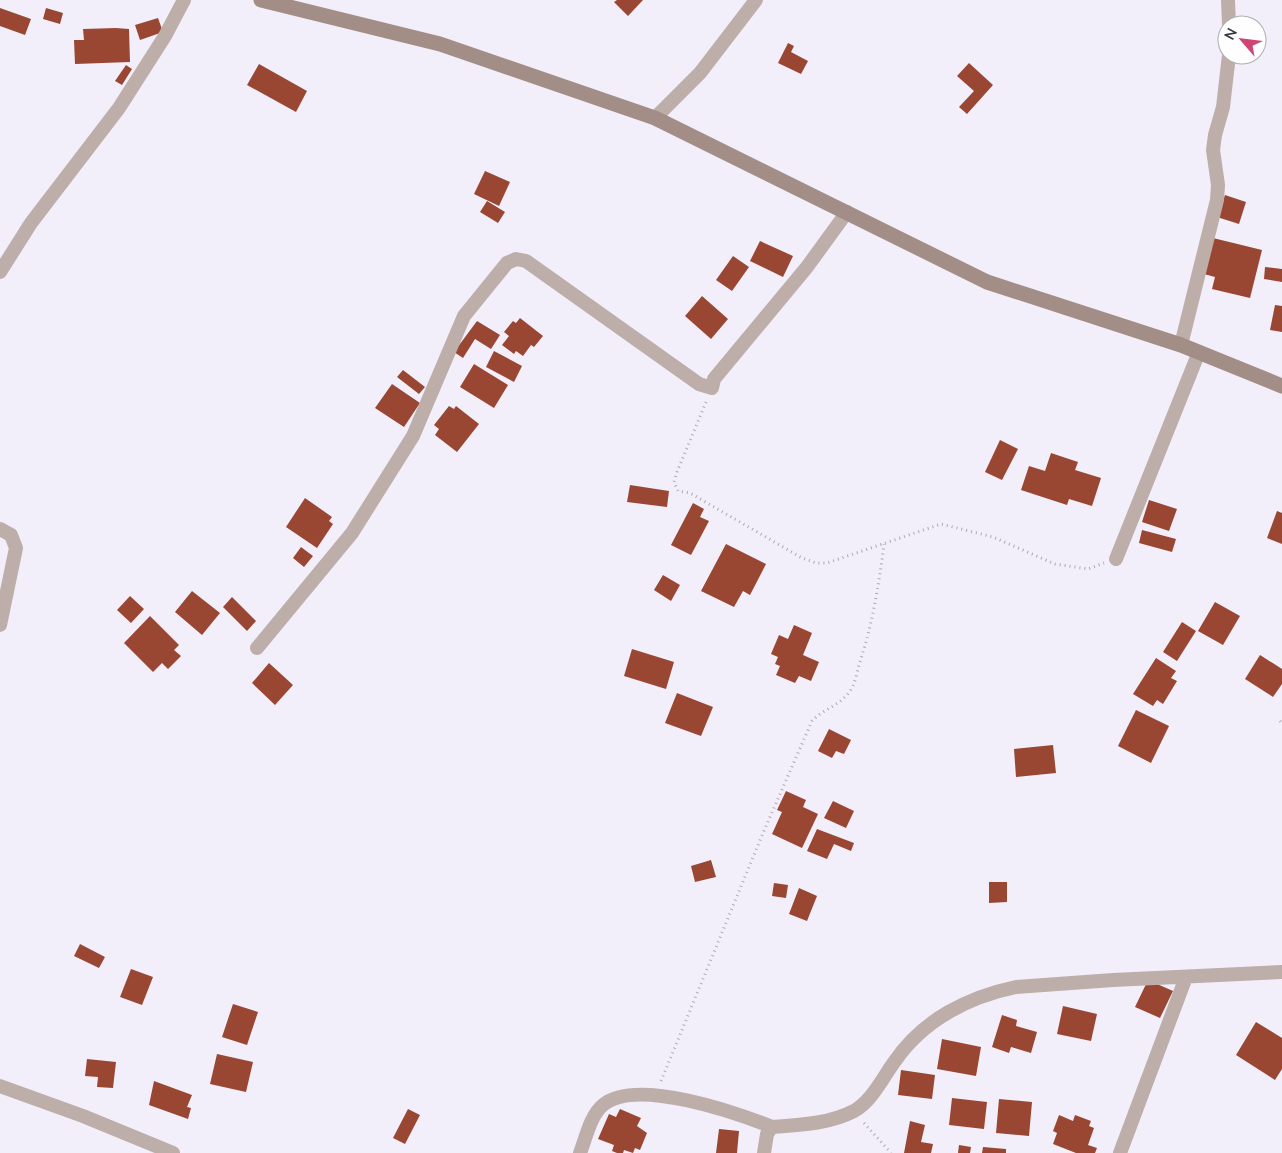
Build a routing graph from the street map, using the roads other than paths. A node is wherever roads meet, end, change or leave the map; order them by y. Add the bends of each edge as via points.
1 (184, 0) edge
2 (261, 0) edge
3 (756, 0) edge
4 (1228, 0) edge
5 (1229, 15) edge
6 (1228, 65) edge
7 (655, 118) junction
8 (847, 212) junction
9 (0, 272) edge
10 (1181, 345) junction
11 (1200, 352) junction
12 (1282, 386) edge
13 (0, 529) edge
14 (1116, 558) road end
15 (0, 625) edge
16 (257, 648) dead end
17 (1282, 972) edge
18 (1186, 977) junction
19 (0, 1086) edge
20 (772, 1127) junction
21 (173, 1153) edge
22 (580, 1153) edge
23 (764, 1153) edge
24 (1120, 1153) edge

1 - 9 street via 119,108 31,223
2 - 7 street via 440,44
3 - 7 street via 700,73
4 - 5 street
6 - 10 street via 1213,150 1217,200
7 - 8 street
8 - 10 street via 987,282
8 - 16 street via 801,275 714,379 712,388 699,384 526,261 516,259 507,263 464,316 414,436 352,533
10 - 11 street
11 - 12 street
11 - 14 street
13 - 15 street via 11,535 16,548
17 - 18 street
18 - 20 street via 1016,987 979,998 951,1010 914,1037 868,1099 854,1111 831,1120
18 - 24 street
19 - 21 street
20 - 22 street via 735,1112 655,1096 631,1095 614,1098 603,1105
20 - 23 street via 767,1134

